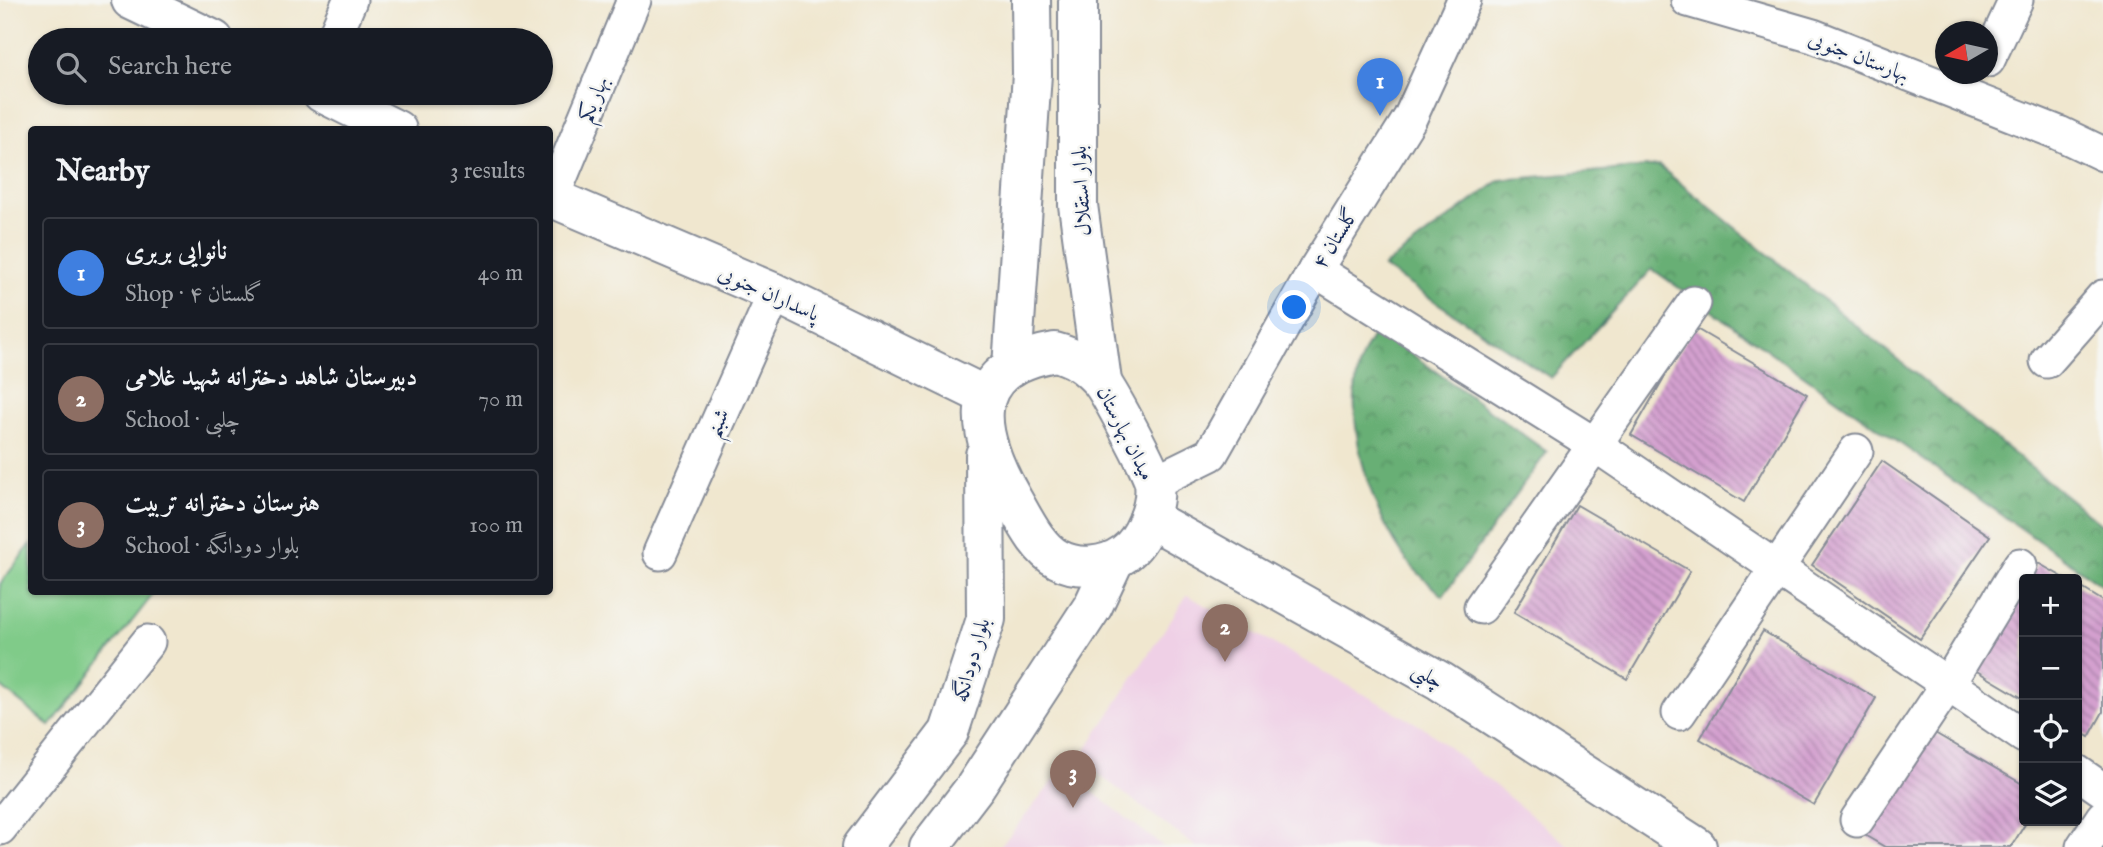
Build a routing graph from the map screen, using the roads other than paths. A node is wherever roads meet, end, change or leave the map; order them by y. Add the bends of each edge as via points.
1 (131, 0) edge
2 (350, 0) edge
3 (634, 0) edge
4 (1031, 0) edge
5 (1078, 0) edge
6 (1464, 0) edge
7 (1688, 0) edge
8 (2016, 0) edge
9 (189, 28) edge
10 (338, 28) edge
11 (1998, 37) edge
12 (1975, 86) edge
13 (346, 105) edge
14 (389, 126) edge
15 (2103, 154) edge
16 (553, 193) edge
17 (553, 199) edge
18 (1315, 270) junction
19 (775, 293) junction
20 (2103, 298) edge
21 (1694, 303) dead end
22 (2047, 361) dead end
23 (1012, 367) junction
24 (1102, 382) junction
25 (986, 396) junction
26 (985, 442) junction
27 (1594, 444) junction
28 (1856, 451) dead end
29 (1152, 500) junction
30 (660, 553) dead end
31 (1114, 561) junction
32 (2020, 565) dead end
33 (1777, 568) junction
34 (1481, 607) dead end
35 (148, 642) dead end
36 (1948, 684) junction
37 (1679, 713) dead end
38 (2019, 733) edge
39 (2082, 775) edge
40 (2103, 790) edge
41 (2103, 817) edge
42 (1857, 820) dead end
43 (0, 828) edge
44 (862, 847) edge
45 (929, 847) edge
46 (1697, 847) edge
47 (2083, 847) edge

1 - 9 main road
2 - 10 street
3 - 16 street, بهار یکم
4 - 23 main road via 1032,74
5 - 24 main road, بلوار استقلال via 1078,205
6 - 18 street, گلستان ۴ via 1410,118
7 - 12 street, بهارستان جنوبی
8 - 11 street
12 - 15 street, بهارستان جنوبی
13 - 14 main road
17 - 19 main road, پاسداران جنوبی
18 - 27 street
18 - 29 street, گلستان ۴ via 1211,454
19 - 25 main road, پاسداران جنوبی
19 - 30 street, شبنم
20 - 22 street
21 - 27 street
23 - 24 main road, میدان بهارستان via 1032,356 1055,352 1076,358
23 - 25 main road, میدان بهارستان
24 - 29 main road, میدان بهارستان
25 - 26 main road
26 - 31 main road via 1019,511 1057,559 1086,566
26 - 44 main road, بلوار دودانگه via 986,619 950,732
27 - 33 street
27 - 34 street
28 - 33 street
29 - 31 main road via 1140,537
29 - 46 main road, چلبی
31 - 45 main road via 1093,606 975,787
32 - 36 street
33 - 36 street
33 - 37 street
35 - 43 street
36 - 38 street
36 - 42 street
39 - 40 street
41 - 47 street

